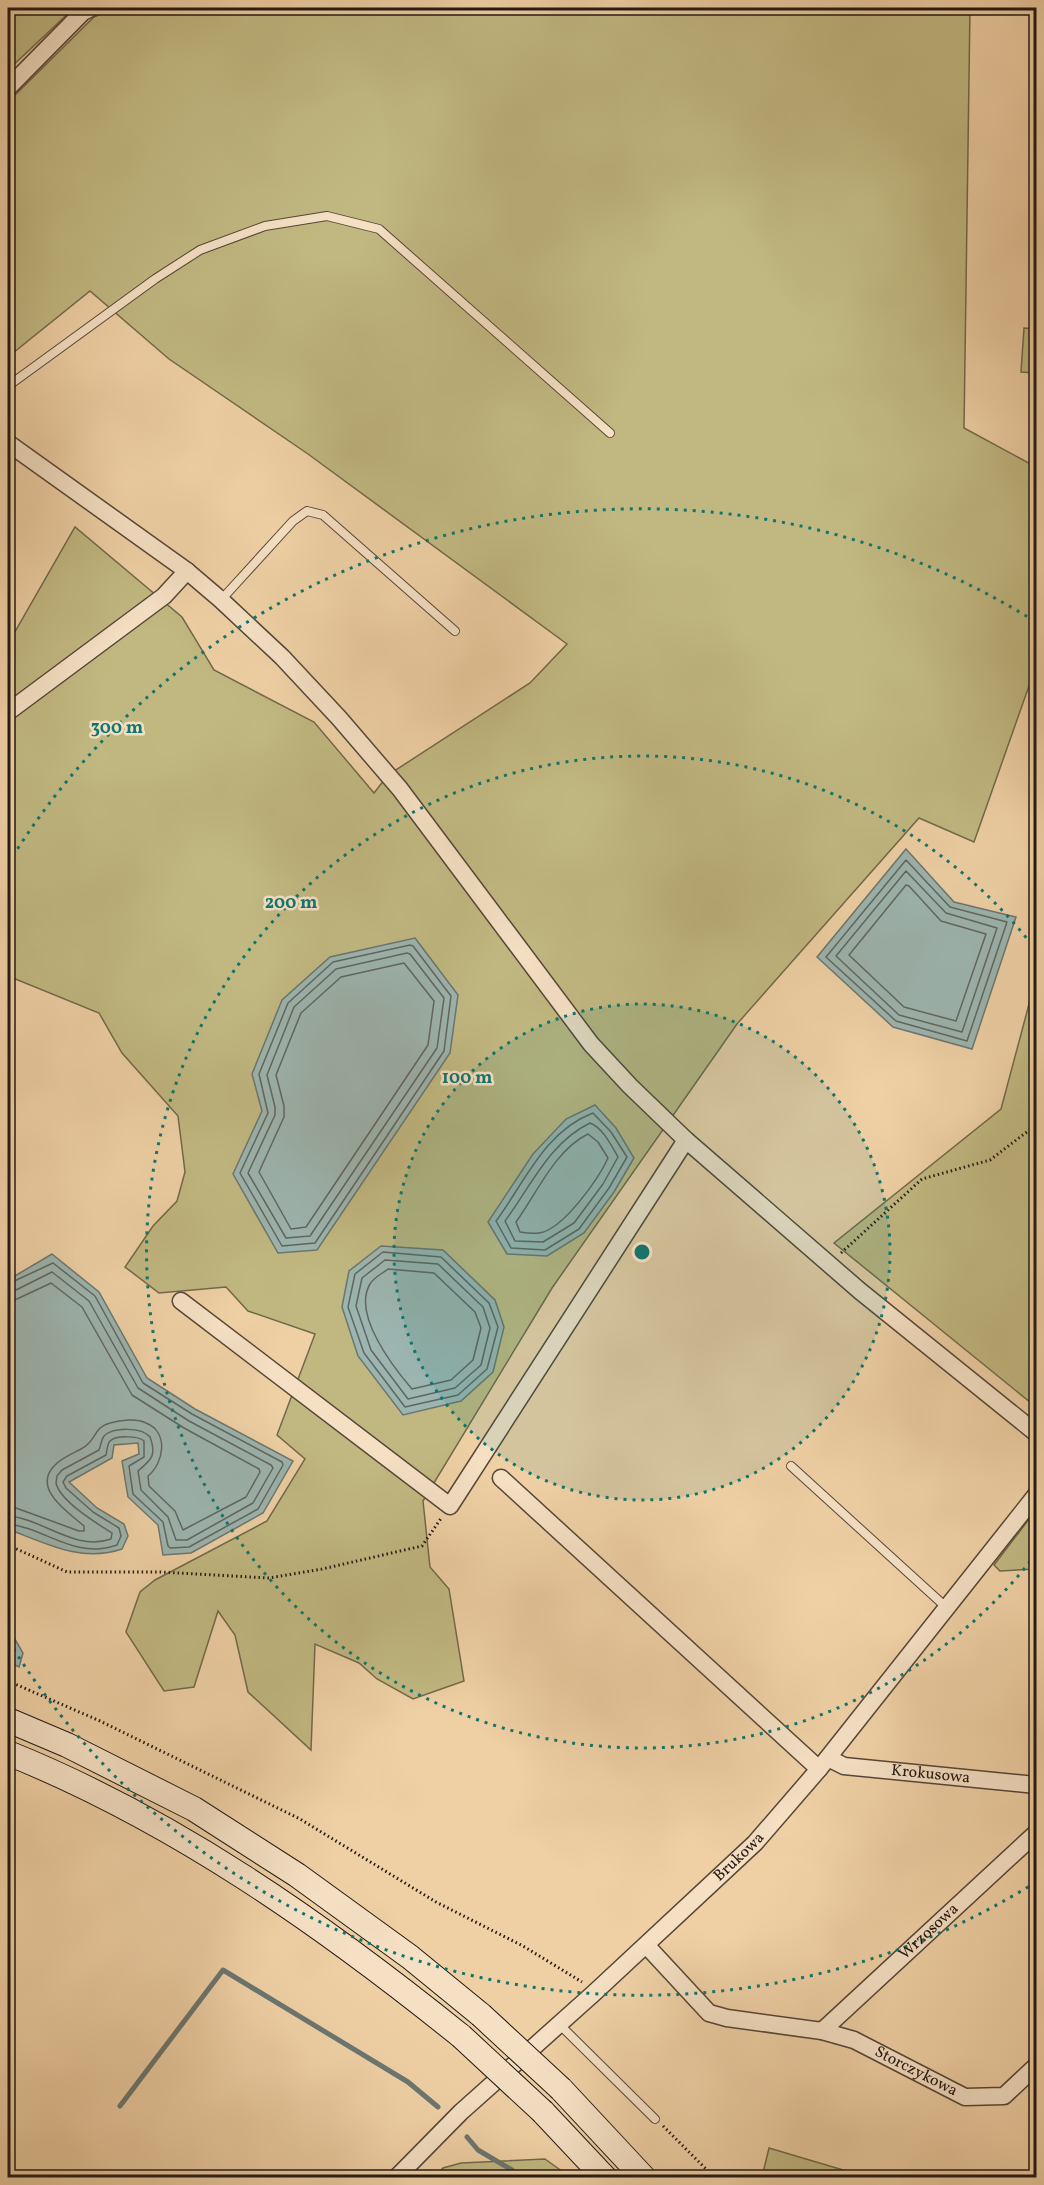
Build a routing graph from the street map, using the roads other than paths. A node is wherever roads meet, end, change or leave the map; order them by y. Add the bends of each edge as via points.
1 (91, 8) edge
2 (8, 88) edge
3 (8, 387) edge
4 (610, 433) dead end
5 (8, 443) edge
6 (187, 571) junction
7 (221, 600) junction
8 (455, 631) dead end
9 (8, 712) edge
10 (686, 1140) junction
11 (181, 1301) dead end
12 (1036, 1433) edge
13 (791, 1466) dead end
14 (501, 1478) dead end
15 (1036, 1495) edge
16 (947, 1609) junction
17 (8, 1720) edge
18 (8, 1753) edge
19 (823, 1763) junction
20 (1036, 1785) edge
21 (1036, 1833) edge
22 (646, 1945) junction
23 (559, 2024) junction
24 (822, 2031) junction
25 (1036, 2066) edge
26 (655, 2119) road end
27 (396, 2178) edge
28 (605, 2178) edge
29 (644, 2178) edge

1 - 2 street
3 - 4 lane via 200,250 265,226 327,216 379,229
5 - 6 street
6 - 7 street
6 - 9 street via 164,596
7 - 8 lane via 293,521 307,511 323,514
7 - 10 street via 339,718 394,782 591,1044
10 - 11 street via 450,1506
10 - 12 street via 860,1291
13 - 16 lane
14 - 19 street
15 - 16 street, Brukowa
16 - 19 street, Brukowa
17 - 29 main road, bridge via 194,1809 297,1875 410,1957 481,2015 561,2090
18 - 28 main road, bridge via 50,1770 177,1835 289,1905 461,2036 543,2112
19 - 20 street, Krokusowa
19 - 22 street, Brukowa via 755,1843
21 - 24 street, Wrzosowa
22 - 23 street, Brukowa
22 - 24 street, Storczykowa via 709,2013
23 - 26 lane
23 - 27 street, Brukowa via 461,2112
24 - 25 street, Storczykowa via 854,2040 965,2097 1004,2096

